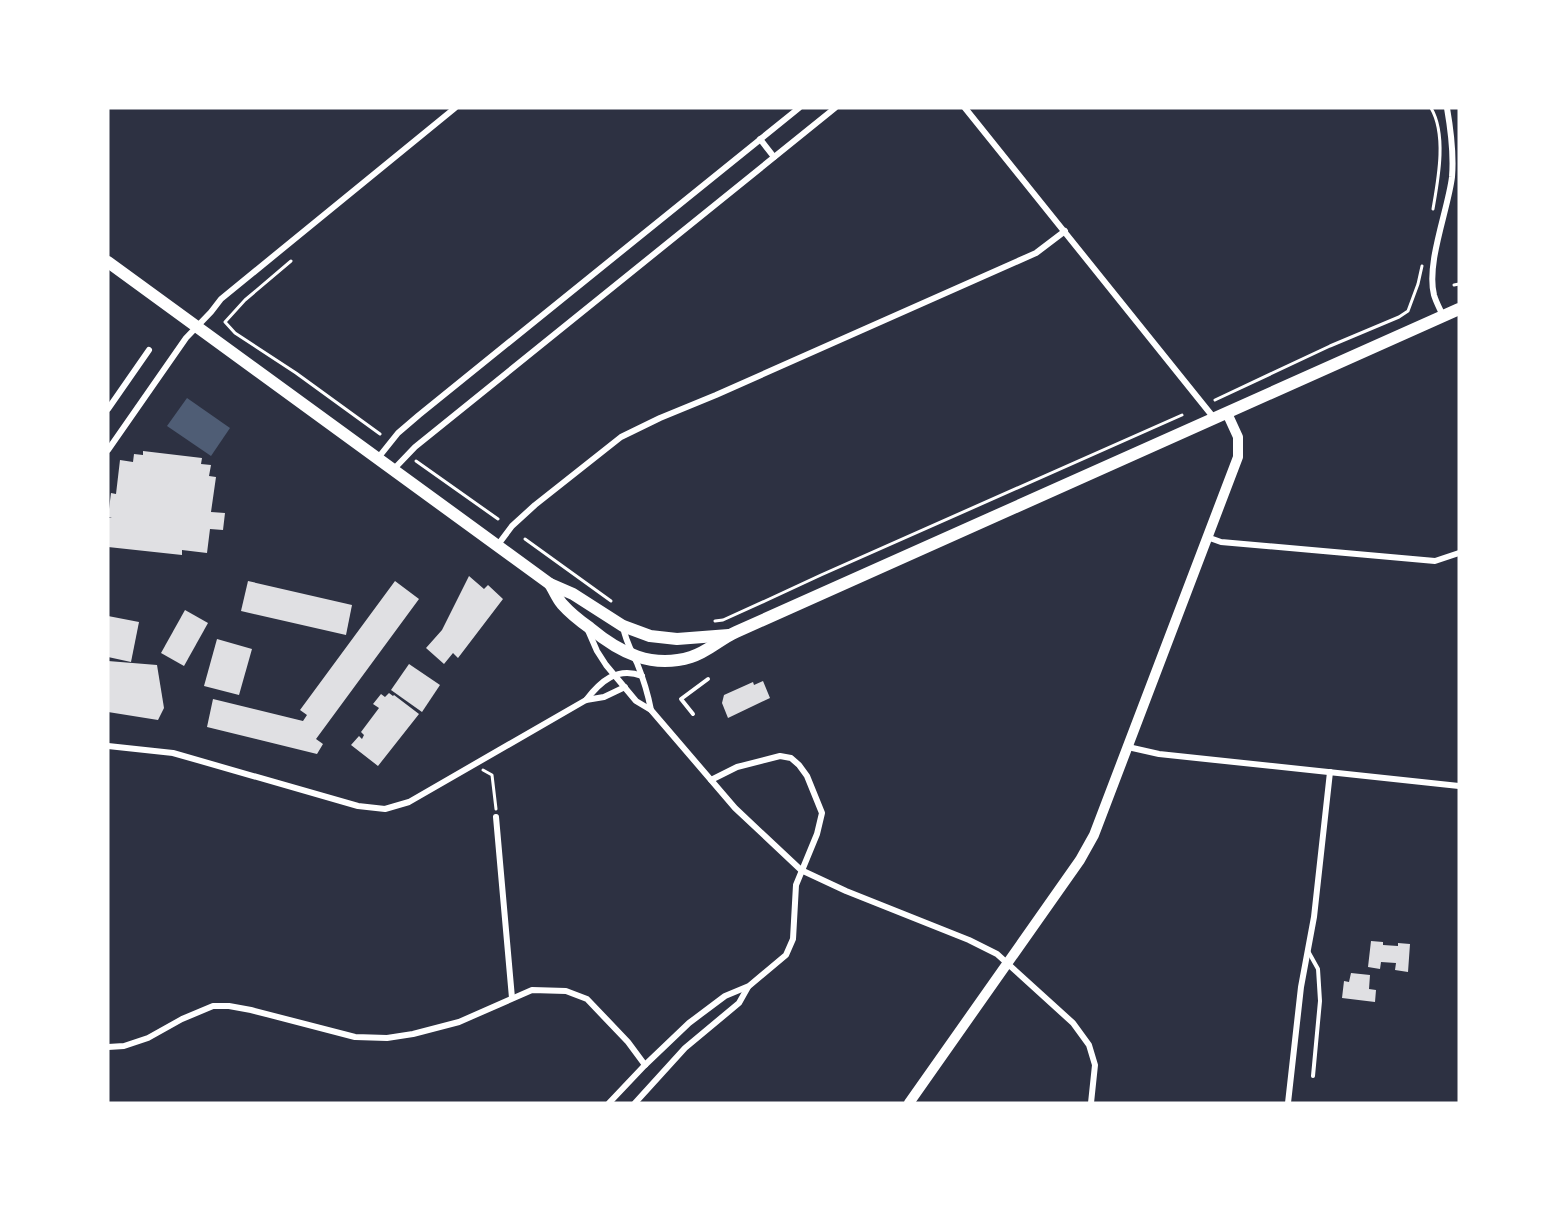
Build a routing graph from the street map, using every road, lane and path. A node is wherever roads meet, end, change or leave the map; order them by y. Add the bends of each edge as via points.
1 (455, 108) edge
2 (799, 108) edge
3 (834, 108) edge
4 (965, 108) edge
5 (1431, 108) edge
6 (1447, 108) edge
7 (760, 139) junction
8 (774, 157) junction
9 (1432, 215) dead end
10 (1065, 231) junction
11 (291, 261) dead end
12 (1422, 261) dead end
13 (108, 262) edge
14 (1459, 309) edge
15 (1444, 316) junction
16 (197, 327) junction
17 (149, 350) dead end
18 (1215, 400) dead end
19 (108, 409) edge
20 (1227, 413) junction
21 (1182, 415) dead end
22 (1214, 419) junction
23 (380, 434) dead end
24 (108, 450) edge
25 (378, 459) junction
26 (416, 461) dead end
27 (393, 470) junction
28 (498, 519) dead end
29 (1207, 536) junction
30 (525, 539) dead end
31 (498, 546) junction
32 (1459, 554) edge
33 (550, 584) junction
34 (611, 601) dead end
35 (711, 622) dead end
36 (586, 625) junction
37 (623, 626) junction
38 (731, 634) junction
39 (634, 656) junction
40 (615, 675) junction
41 (642, 676) junction
42 (708, 679) dead end
43 (625, 687) junction
44 (586, 700) junction
45 (651, 710) junction
46 (693, 714) dead end
47 (108, 746) edge
48 (1128, 747) junction
49 (1330, 772) junction
50 (492, 775) dead end
51 (711, 780) junction
52 (1459, 786) edge
53 (496, 817) joint
54 (801, 870) junction
55 (1307, 949) junction
56 (1008, 964) junction
57 (748, 986) junction
58 (513, 998) junction
59 (108, 1047) edge
60 (645, 1065) junction
61 (1313, 1076) dead end
62 (609, 1103) edge
63 (635, 1103) edge
64 (909, 1103) edge
65 (1091, 1103) edge
66 (1288, 1103) edge

1 - 16 street via 228,292
2 - 7 street
3 - 8 street
4 - 10 street
5 - 9 path via 1436,116 1440,149
6 - 15 street via 1453,146 1452,178 1432,277 1434,296
7 - 8 street
7 - 25 street via 419,415 398,433
8 - 27 street via 415,447
10 - 22 street
10 - 31 street via 1036,253 621,437 535,505 512,526
11 - 23 path via 225,322 235,333
12 - 18 path via 1408,311
13 - 16 main road
14 - 15 main road
15 - 20 main road
16 - 24 street
16 - 25 main road
17 - 19 street
20 - 22 main road
20 - 29 street via 1238,437 1238,457
21 - 35 path via 744,611
22 - 38 main road
25 - 27 main road
26 - 28 path
27 - 31 main road
29 - 32 street via 1221,542 1435,561
29 - 48 street
30 - 34 path
31 - 33 main road
33 - 36 main road via 561,603
33 - 37 main road
36 - 39 main road
36 - 40 street via 597,651
37 - 38 main road via 664,639
37 - 39 street
38 - 39 main road via 704,652 677,660
39 - 41 street
40 - 41 street
40 - 43 street
40 - 44 street via 597,686
41 - 45 street
42 - 46 lane via 681,699
43 - 44 street
43 - 45 street via 636,701
44 - 47 street via 409,802 385,809 358,806 173,753
45 - 51 street
48 - 49 street via 1159,754
48 - 56 street via 1094,836
49 - 52 street
49 - 55 street
50 - 53 path
51 - 54 street
51 - 54 street via 737,767 780,756 799,765 822,813
53 - 58 street
54 - 56 street via 969,940
54 - 57 street via 796,885 793,939 786,956
55 - 61 lane via 1318,969 1320,1001
55 - 66 street
56 - 64 street
56 - 65 street via 1073,1023 1089,1045 1095,1065
57 - 60 street via 725,996 689,1023
57 - 63 street via 739,1003 685,1048
58 - 59 street via 459,1022 387,1038 355,1037 251,1010 213,1006 147,1038
58 - 60 street via 532,990 566,990 587,999
60 - 62 street

